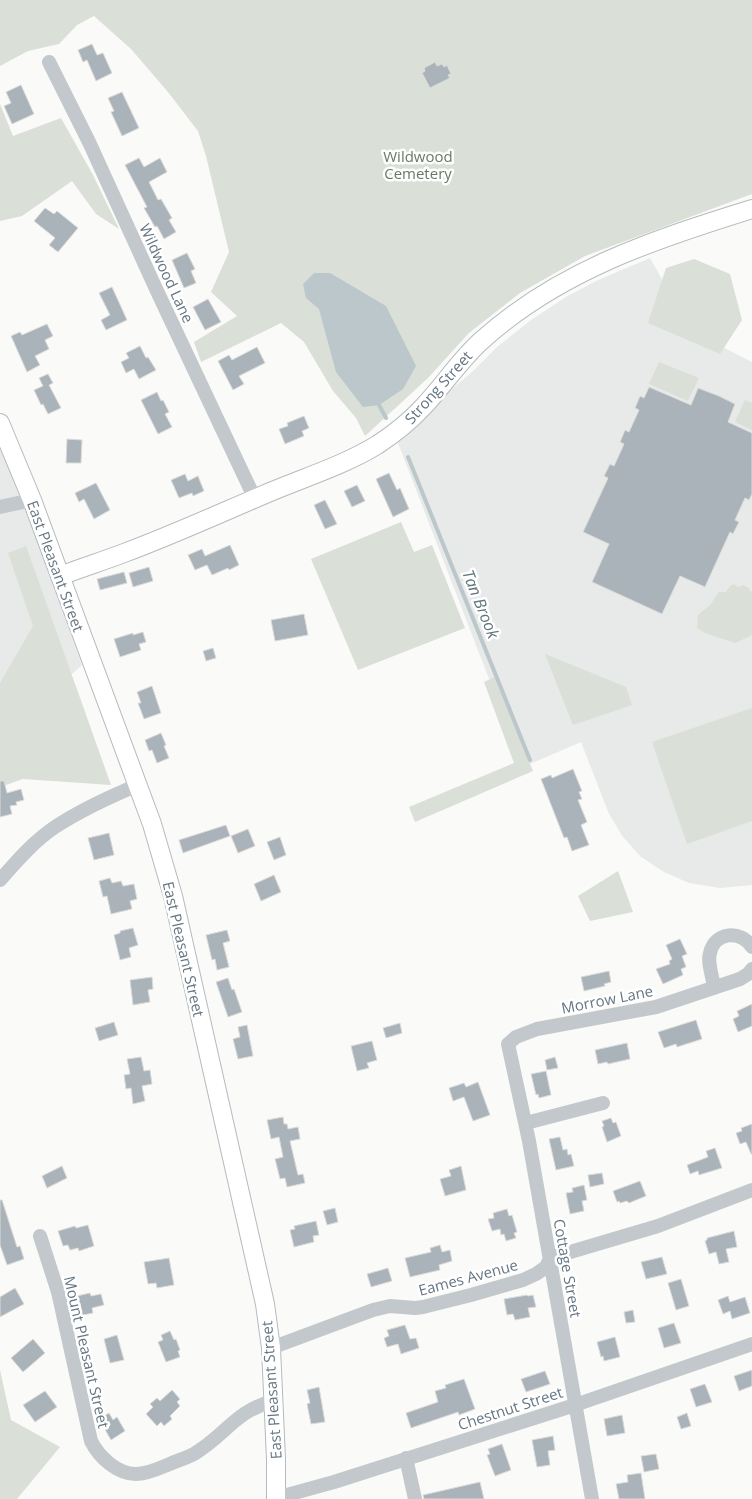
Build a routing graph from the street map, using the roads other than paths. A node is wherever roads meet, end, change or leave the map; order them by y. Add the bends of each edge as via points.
1 (49, 62) dead end
2 (752, 209) edge
3 (0, 423) edge
4 (255, 499) junction
5 (32, 500) junction
6 (0, 507) edge
7 (60, 576) junction
8 (138, 785) junction
9 (0, 880) edge
10 (752, 947) edge
11 (752, 969) edge
12 (714, 988) junction
13 (508, 1044) joint
14 (603, 1102) dead end
15 (526, 1123) junction
16 (752, 1190) edge
17 (40, 1236) dead end
18 (550, 1258) junction
19 (752, 1344) edge
20 (271, 1348) junction
21 (274, 1401) junction
22 (575, 1405) junction
23 (406, 1458) junction
24 (276, 1499) edge
25 (415, 1499) edge
26 (592, 1499) edge

1 - 4 street, Wildwood Lane
2 - 4 main road, Strong Street via 632,250 555,287 482,340 422,408 388,437 352,458
3 - 5 main road, East Pleasant Street
4 - 7 main road, Strong Street
5 - 6 street
5 - 7 main road, East Pleasant Street
7 - 8 main road, East Pleasant Street
8 - 9 street via 95,803 55,827
8 - 20 main road, East Pleasant Street via 176,905
10 - 12 street via 736,935 716,942 709,958
11 - 12 street, Morrow Lane via 740,979
12 - 13 street, Morrow Lane via 640,1011 537,1028
13 - 15 street, Cottage Street
14 - 15 street
15 - 18 street, Cottage Street
16 - 18 street, Eames Avenue via 658,1226
17 - 21 street, Mount Pleasant Street via 58,1292 91,1441 110,1464 134,1474 158,1469 197,1452 247,1411
18 - 20 street, Eames Avenue via 546,1267 523,1280 423,1307 390,1306 373,1310
18 - 22 street, Cottage Street
19 - 22 street, Chestnut Street
20 - 21 main road, East Pleasant Street
21 - 24 main road, East Pleasant Street
22 - 23 street, Chestnut Street
22 - 26 street, Cottage Street
23 - 24 street, Chestnut Street
23 - 25 street

